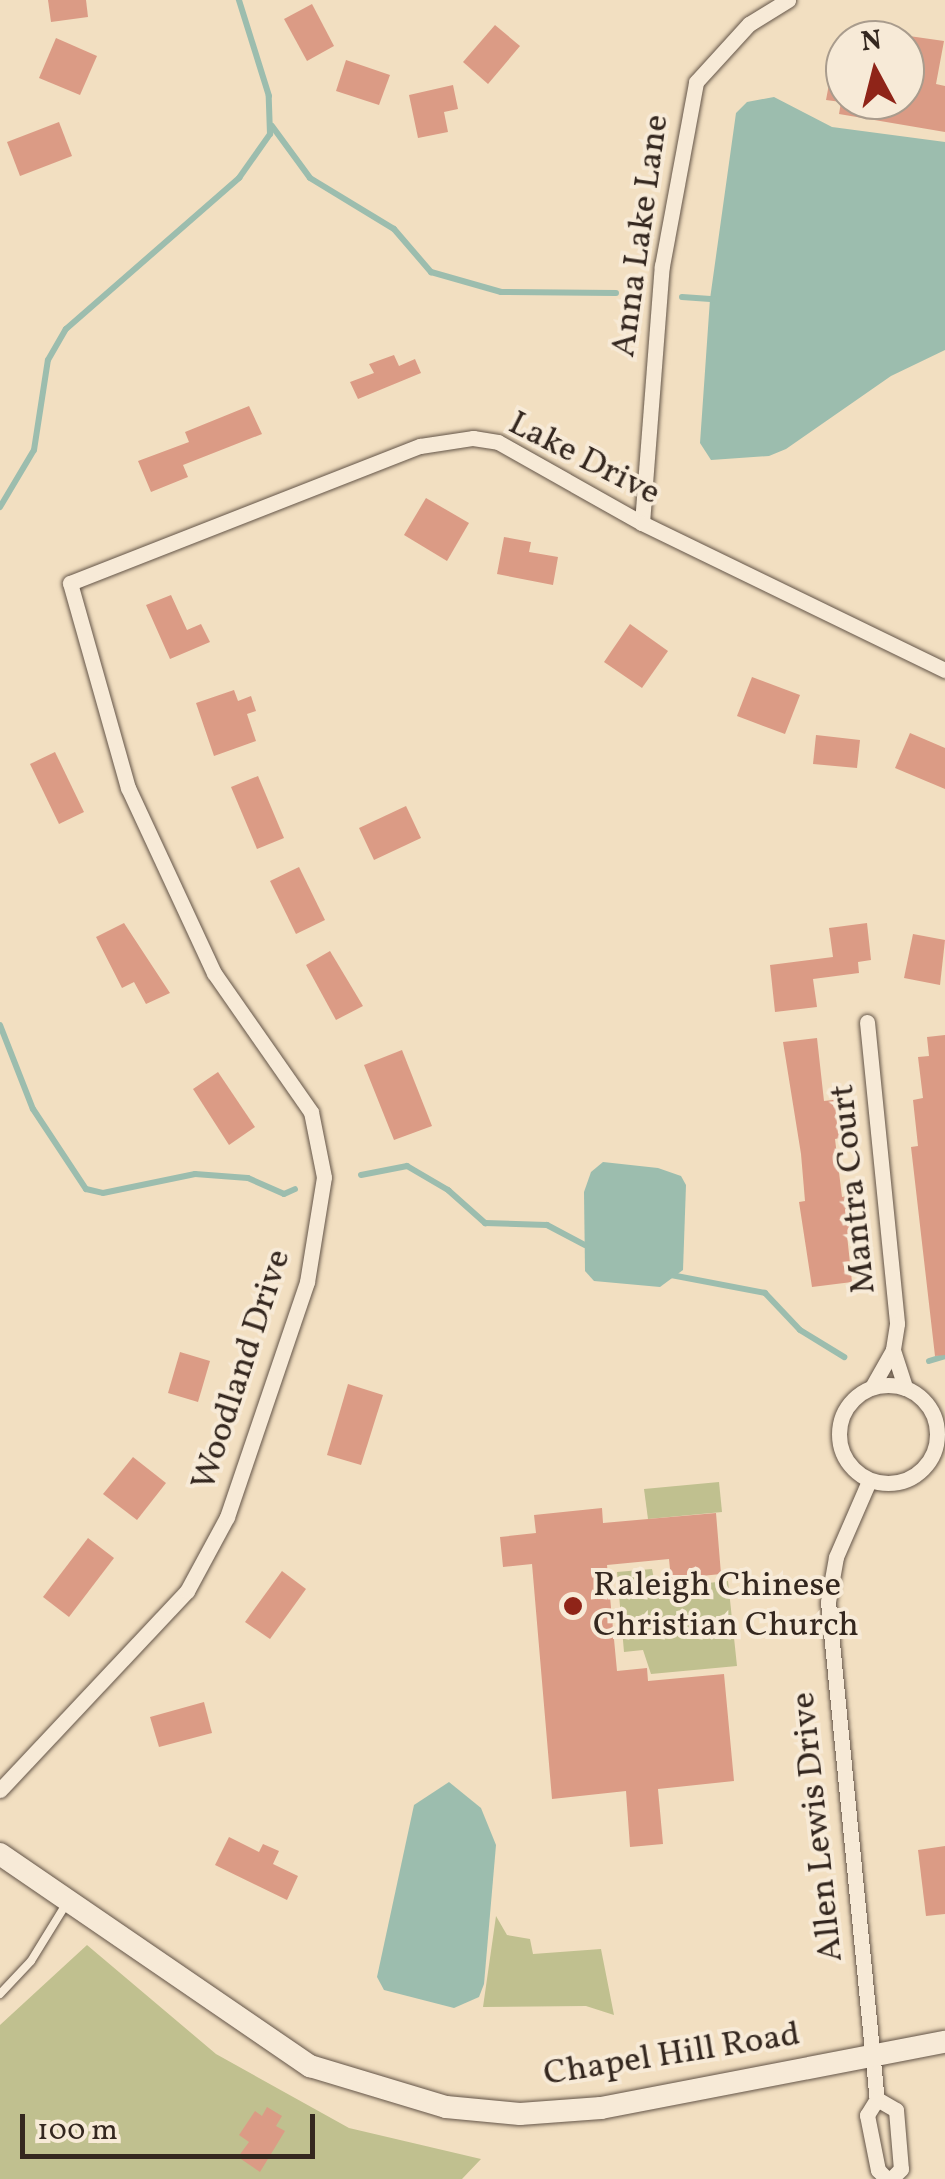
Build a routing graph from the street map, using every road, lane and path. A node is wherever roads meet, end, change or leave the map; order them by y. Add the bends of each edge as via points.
1 (788, 0) edge
2 (642, 523) junction
3 (70, 583) joint
4 (945, 670) edge
5 (868, 1022) dead end
6 (893, 1350) junction
7 (872, 1387) junction
8 (906, 1388) junction
9 (942, 1426) edge
10 (870, 1481) junction
11 (0, 1790) edge
12 (0, 1854) edge
13 (68, 1902) junction
14 (0, 1994) edge
15 (945, 2042) edge
16 (870, 2056) junction
17 (878, 2099) junction
18 (889, 2179) edge

1 - 2 street, Anna Lake Lane via 749,24 696,82 662,266
2 - 3 street, Lake Drive via 498,442 449,439
2 - 4 street, Lake Drive
3 - 11 street, Woodland Drive via 128,788 214,973 311,1112 324,1177 308,1282 227,1517 187,1591
5 - 6 street, Mantra Court via 896,1307
6 - 7 street, Mantra Court
6 - 8 street, Mantra Court
7 - 8 street
7 - 10 street via 846,1408 838,1433 846,1462
8 - 9 street
9 - 10 street via 935,1449 916,1473 892,1483
10 - 16 street, Allen Lewis Drive via 836,1557 828,1602
12 - 13 main road, Chapel Hill Road
13 - 14 lane via 31,1961
13 - 16 main road, Chapel Hill Road via 310,2066 446,2107 520,2114 601,2108
15 - 16 main road, Chapel Hill Road
16 - 17 street, Allen Lewis Drive
17 - 18 street via 867,2114 878,2170
17 - 18 street via 896,2110 901,2169

